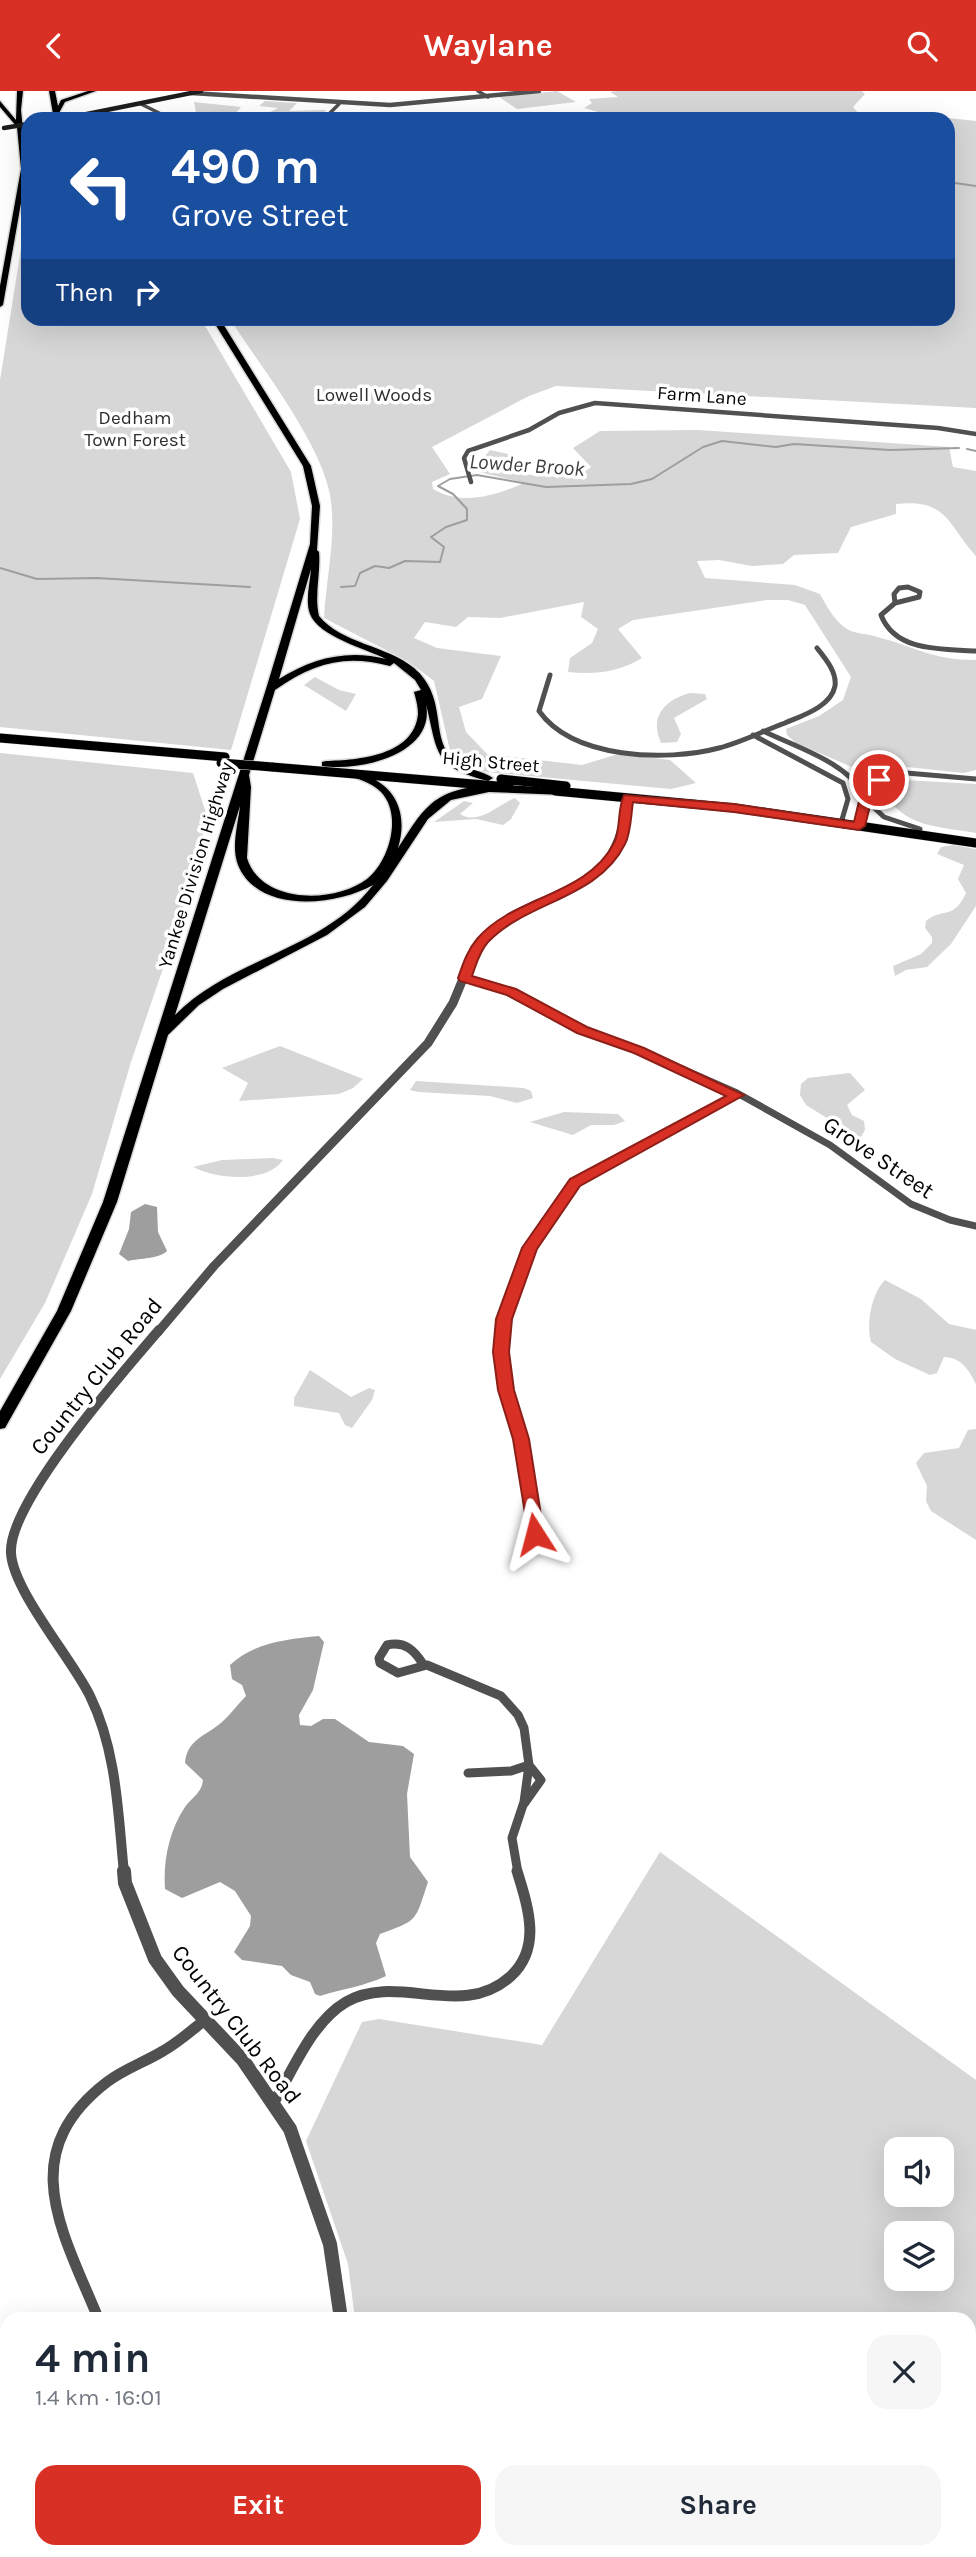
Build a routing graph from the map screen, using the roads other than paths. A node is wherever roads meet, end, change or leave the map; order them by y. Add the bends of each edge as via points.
1 (20, 91) edge
2 (52, 91) edge
3 (93, 91) edge
4 (478, 91) edge
5 (539, 91) edge
6 (195, 92) edge
7 (488, 97) junction
8 (0, 103) edge
9 (141, 104) junction
10 (340, 104) junction
11 (425, 104) junction
12 (56, 112) edge
13 (59, 112) edge
14 (98, 112) edge
15 (158, 112) edge
16 (331, 112) edge
17 (426, 112) edge
18 (21, 125) edge
19 (20, 127) junction
20 (2, 128) edge
21 (21, 142) edge
22 (21, 183) edge
23 (0, 305) edge
24 (220, 326) edge
25 (976, 435) edge
26 (468, 477) dead end
27 (314, 544) junction
28 (895, 603) junction
29 (817, 647) dead end
30 (976, 651) edge
31 (550, 675) dead end
32 (271, 689) junction
33 (782, 723) junction
34 (763, 731) junction
35 (754, 735) junction
36 (0, 738) edge
37 (0, 744) edge
38 (733, 744) junction
39 (789, 745) junction
40 (778, 749) junction
41 (223, 760) junction
42 (273, 764) junction
43 (326, 764) junction
44 (346, 772) junction
45 (244, 773) junction
46 (912, 773) junction
47 (488, 778) junction
48 (854, 778) junction
49 (976, 779) edge
50 (844, 783) junction
51 (564, 792) junction
52 (866, 797) junction
53 (628, 798) junction
54 (843, 820) junction
55 (860, 822) junction
56 (920, 829) junction
57 (976, 841) edge
58 (464, 978) junction
59 (162, 1036) junction
60 (737, 1095) junction
61 (976, 1226) edge
62 (0, 1424) edge
63 (535, 1534) dead end
64 (424, 1664) dead end
65 (529, 1765) junction
66 (468, 1773) dead end
67 (524, 1804) junction
68 (206, 2019) junction
69 (274, 2102) junction
70 (96, 2312) edge
71 (340, 2312) edge

1 - 19 highway
2 - 12 highway
3 - 13 highway via 63,101
4 - 7 street
5 - 7 street
6 - 9 main road
6 - 10 street
7 - 11 street
8 - 19 highway
9 - 14 main road
9 - 15 street
10 - 11 street
10 - 16 street
11 - 17 street
18 - 20 main road, bridge
19 - 21 highway
22 - 23 highway
24 - 27 highway, Yankee Division Highway via 307,466 316,506
25 - 26 street, Farm Lane via 938,428 595,403 468,451 464,454
27 - 32 highway, Yankee Division Highway
27 - 47 highway via 318,621 416,674 430,696 446,758 463,771
28 - 28 street via 919,597 920,592 899,588
28 - 30 street via 881,615 896,637 916,645
29 - 33 street via 833,673 834,690 815,709
31 - 38 street via 539,703 541,717 553,731 578,743 671,754
32 - 43 highway via 310,664 349,657 390,663 415,685 422,716 407,744 372,761
32 - 45 highway, Yankee Division Highway
33 - 34 street
33 - 39 street via 779,734
34 - 35 street
34 - 39 street
35 - 38 street
35 - 40 street
36 - 41 main road, High Street
37 - 41 main road, High Street
38 - 40 street via 757,743
39 - 48 street
40 - 50 street
41 - 42 main road, High Street, bridge
42 - 43 main road, High Street
42 - 44 main road, High Street
43 - 47 main road, High Street
44 - 45 highway via 375,783 390,796 395,838 385,865 370,882 342,894 315,898 271,890 245,868 241,854 248,794
44 - 51 main road, High Street
45 - 59 highway, Yankee Division Highway
46 - 48 street
46 - 49 street
46 - 52 street via 882,778
47 - 54 main road, High Street via 724,799
48 - 50 street
48 - 52 street
50 - 54 street via 848,799
51 - 53 main road, High Street
51 - 59 highway via 475,791 438,803 384,881 357,909 204,996
52 - 55 street
52 - 56 street via 884,817
53 - 54 main road, High Street
53 - 58 street via 620,843 610,857 587,880 494,930 474,952
54 - 55 main road, High Street
55 - 56 main road, High Street
55 - 57 main road, High Street
56 - 57 main road, High Street
58 - 60 street, Grove Street via 511,992 582,1030
58 - 68 street, Country Club Road via 443,1023 422,1051 214,1266 83,1421 20,1518 12,1543 21,1583 90,1696 104,1731 114,1776 125,1883 145,1938 178,1990
59 - 62 highway, Yankee Division Highway via 118,1180 87,1261 51,1336
60 - 61 street, Grove Street via 832,1145 913,1207
60 - 63 street via 575,1183 529,1248 504,1319 501,1352 506,1390 521,1439
64 - 65 street via 486,1686 509,1702 527,1735
65 - 66 street
65 - 67 street via 523,1779
65 - 67 street via 541,1780
67 - 69 street via 512,1839 532,1933 525,1958 512,1975 483,1995 468,1998 448,2000 386,1990 344,2003 324,2024
68 - 69 street, Country Club Road
68 - 70 street via 175,2044 92,2094 71,2116 58,2143 52,2165 53,2202
69 - 71 street, Country Club Road via 290,2129 330,2244

